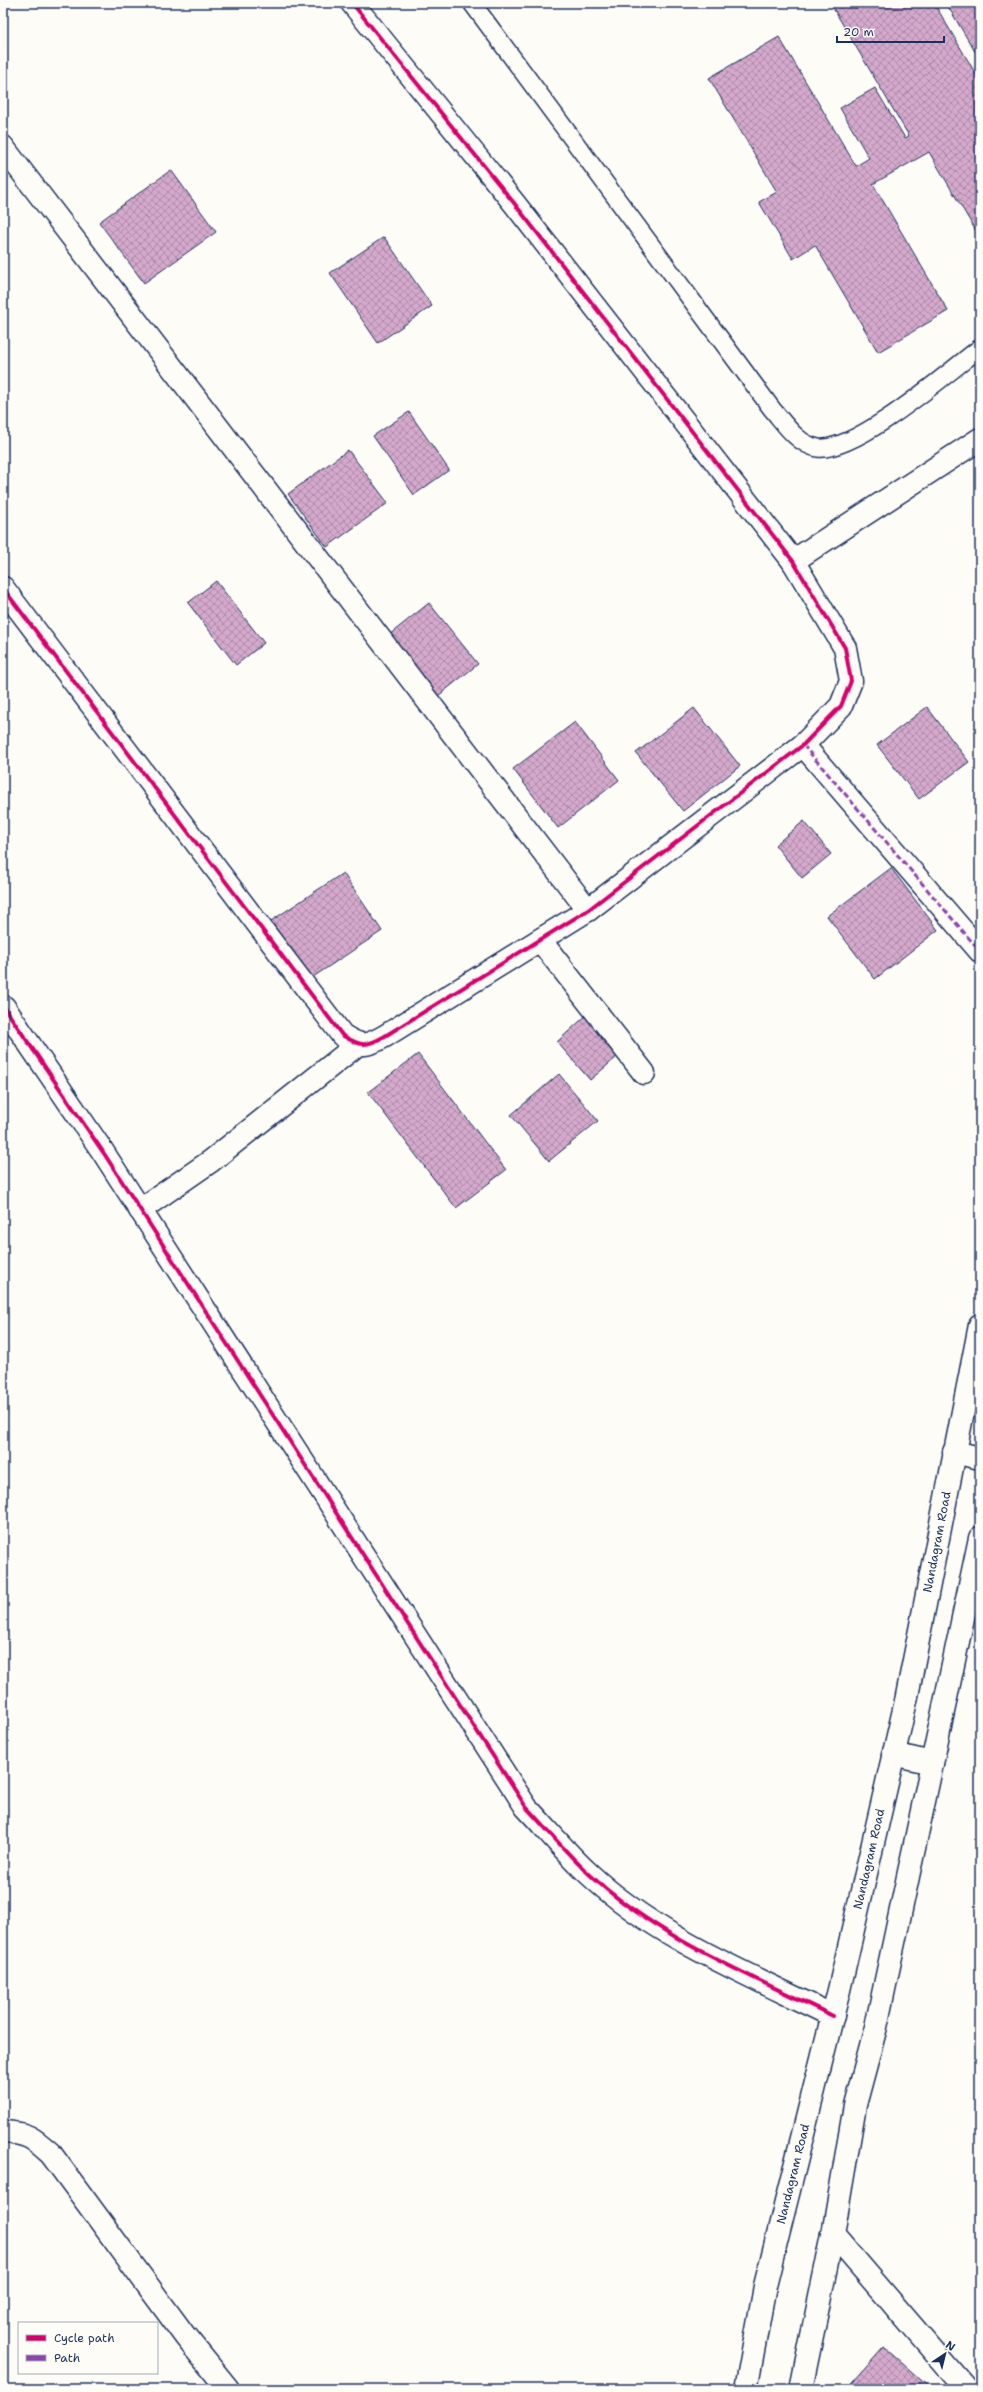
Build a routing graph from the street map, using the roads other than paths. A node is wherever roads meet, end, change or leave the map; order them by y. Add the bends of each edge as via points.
1 (352, 3) edge
2 (472, 3) edge
3 (3, 147) edge
4 (980, 348) edge
5 (980, 439) edge
6 (793, 561) junction
7 (3, 588) edge
8 (803, 745) junction
9 (588, 910) junction
10 (540, 940) junction
11 (980, 951) edge
12 (4, 1006) dead end
13 (357, 1045) junction
14 (644, 1073) dead end
15 (140, 1210) junction
16 (980, 1325) edge
17 (954, 1452) junction
18 (980, 1458) edge
19 (980, 1538) edge
20 (893, 1754) junction
21 (932, 1763) junction
22 (833, 2016) junction
23 (3, 2132) edge
24 (833, 2234) junction
25 (228, 2389) edge
26 (746, 2389) edge
27 (800, 2389) edge
28 (966, 2389) edge

1 - 6 street via 514,203
2 - 4 lane via 796,438 817,448 838,446 874,428
3 - 9 street
5 - 6 street
6 - 8 street via 845,648 851,681 841,706
7 - 13 street via 342,1035
8 - 9 street
8 - 11 street
9 - 10 street
10 - 13 street via 385,1036 370,1044
10 - 14 street
12 - 15 street
13 - 15 street via 211,1161
15 - 22 street via 526,1807 588,1873 637,1912 696,1948
16 - 17 street, Nandagram Road
17 - 18 street
17 - 20 street, Nandagram Road via 906,1701
19 - 21 street
20 - 21 street
20 - 22 street, Nandagram Road
21 - 24 street via 876,2027 855,2105
22 - 26 street, Nandagram Road via 765,2286
23 - 25 street via 22,2133 38,2142 51,2154 185,2336
24 - 27 street
24 - 28 street

